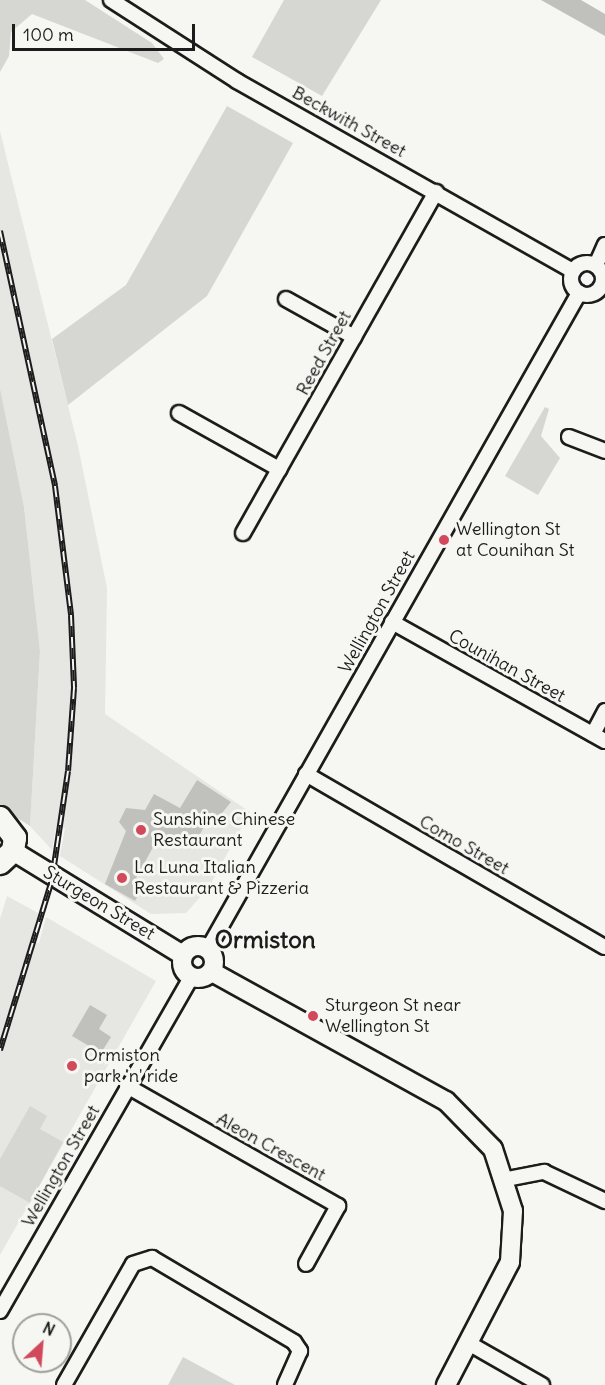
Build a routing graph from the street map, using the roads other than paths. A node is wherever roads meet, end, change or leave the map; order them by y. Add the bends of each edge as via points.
1 (111, 0) edge
2 (436, 192) junction
3 (605, 244) edge
4 (596, 265) junction
5 (573, 271) junction
6 (603, 288) edge
7 (579, 293) junction
8 (286, 299) dead end
9 (354, 337) junction
10 (179, 413) dead end
11 (569, 437) dead end
12 (605, 451) edge
13 (279, 470) junction
14 (243, 533) dead end
15 (392, 622) junction
16 (605, 711) edge
17 (599, 737) edge
18 (306, 774) junction
19 (0, 818) edge
20 (7, 857) edge
21 (605, 947) edge
22 (208, 949) junction
23 (183, 955) junction
24 (212, 972) junction
25 (191, 976) junction
26 (127, 1086) junction
27 (507, 1179) junction
28 (605, 1201) edge
29 (306, 1264) dead end
30 (0, 1311) edge
31 (470, 1344) junction
32 (64, 1385) edge
33 (285, 1385) edge
34 (446, 1385) edge
35 (542, 1385) edge

1 - 2 street, Beckwith Street via 237,81
2 - 5 street, Beckwith Street
2 - 9 street, Reed Street
3 - 4 street
4 - 5 street via 583,263
4 - 6 street via 603,275
5 - 7 street via 571,284
6 - 7 street via 591,295
7 - 15 street, Wellington Street
8 - 9 street
9 - 13 street, Reed Street
10 - 13 street
11 - 12 street
13 - 14 street, Reed Street
15 - 17 street, Counihan Street
15 - 18 street, Wellington Street
16 - 17 street
18 - 21 street, Como Street
18 - 22 street, Wellington Street
19 - 20 main road, Sturgeon Street via 14,832
20 - 23 street, Sturgeon Street
22 - 23 street via 194,946
22 - 24 street via 215,960
23 - 25 street via 183,967
24 - 25 street
24 - 27 street via 446,1101 481,1133
25 - 26 street, Wellington Street
26 - 29 street, Aleon Crescent via 338,1206
26 - 30 street, Wellington Street
27 - 28 street via 544,1172
27 - 31 street via 513,1211 510,1262
31 - 34 street
31 - 35 street
32 - 33 street via 133,1264 152,1258 294,1342 300,1351

